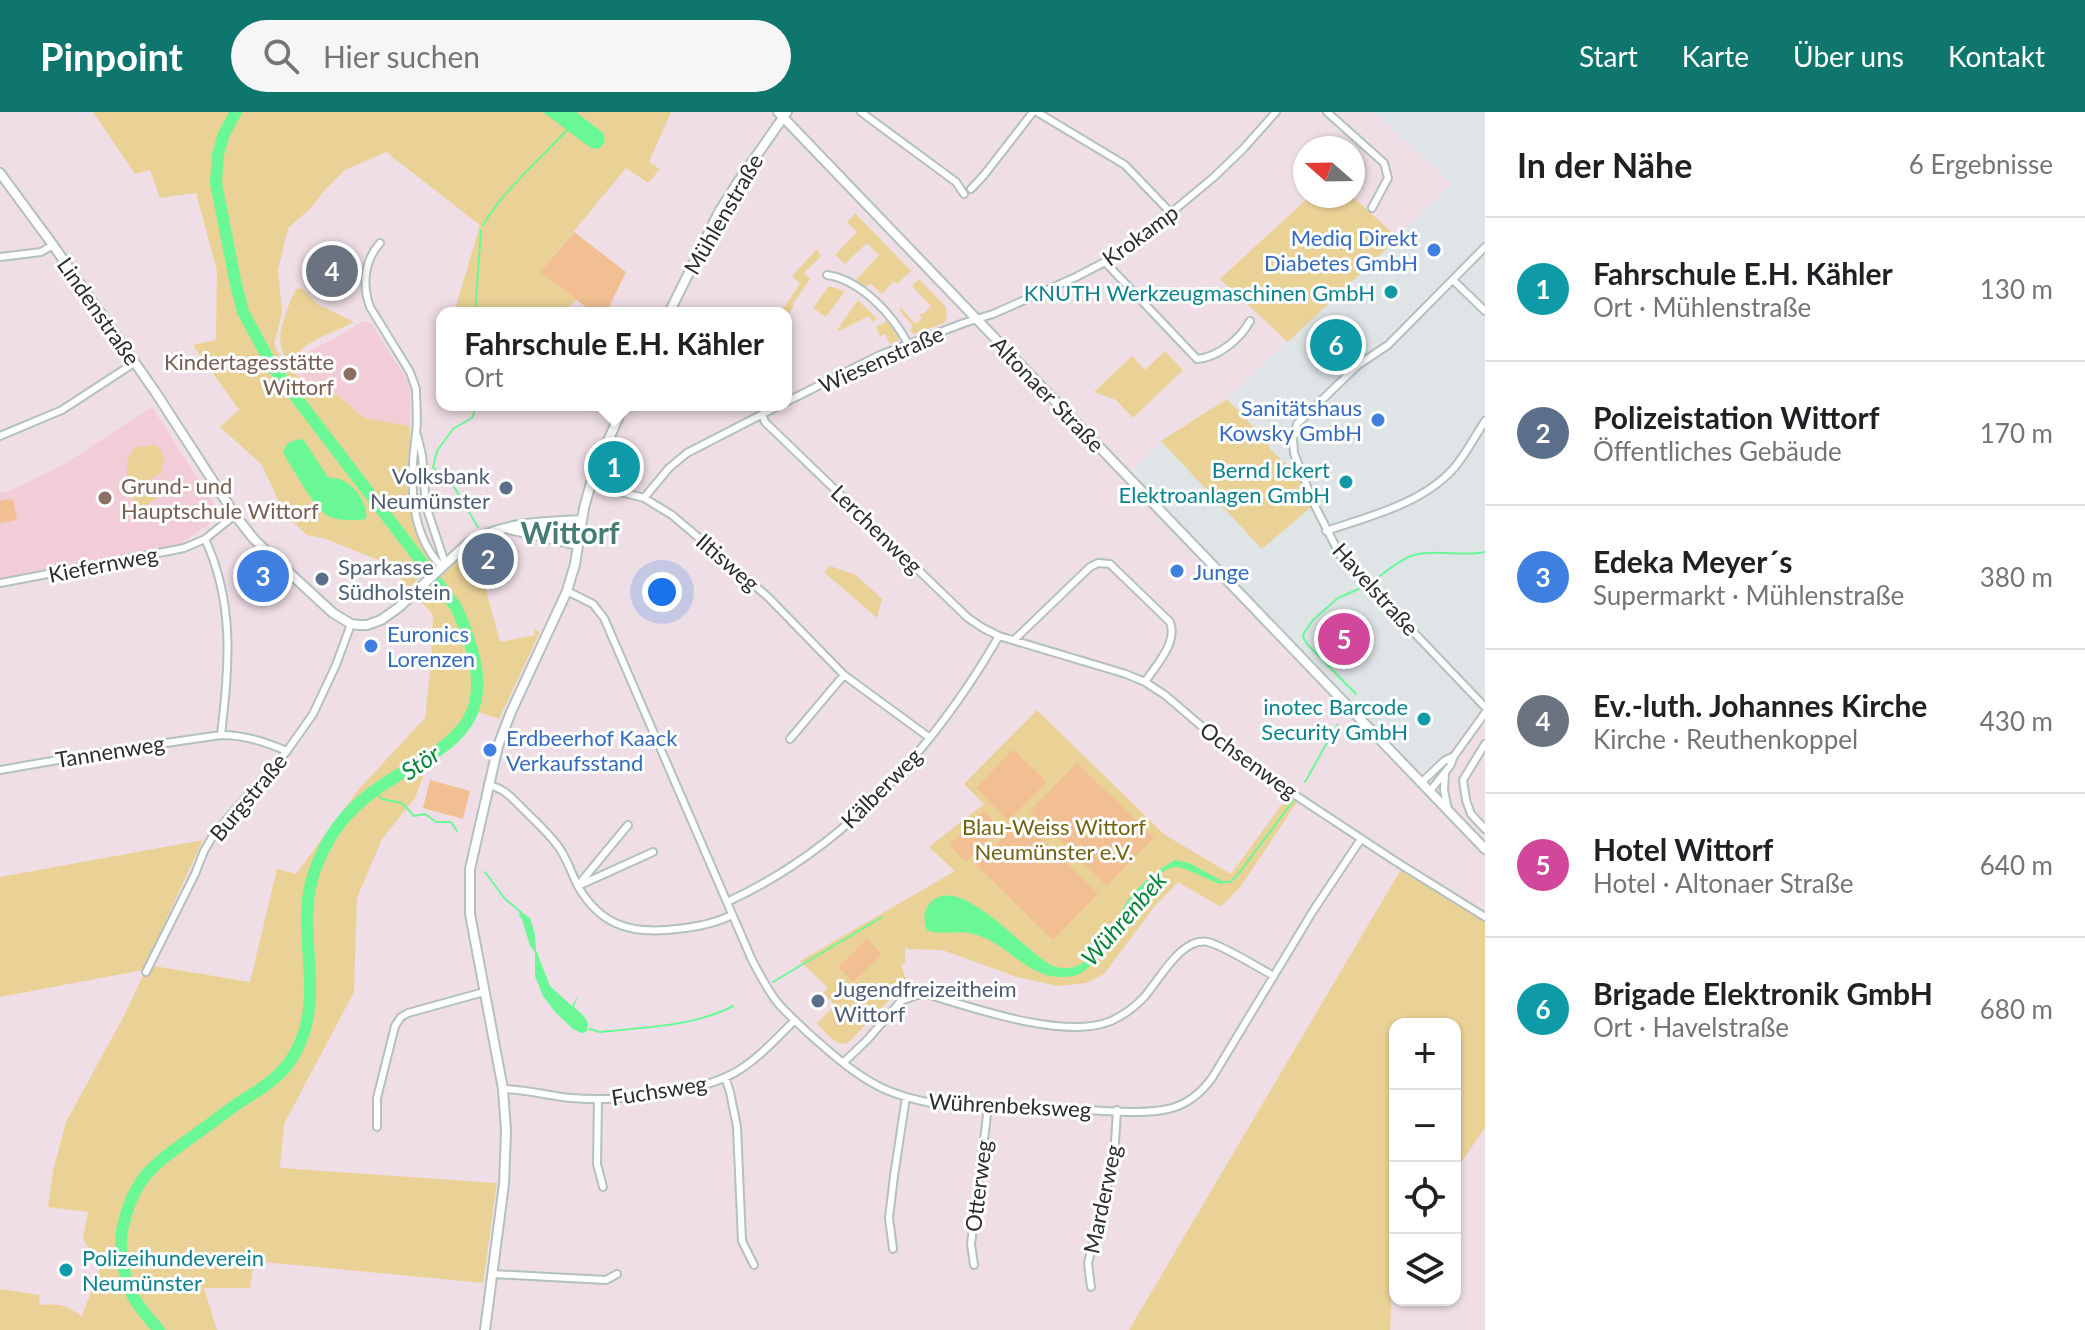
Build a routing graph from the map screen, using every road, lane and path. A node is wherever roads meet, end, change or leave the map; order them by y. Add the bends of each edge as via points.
1 (861, 112) edge
2 (1035, 112) edge
3 (1276, 112) edge
4 (1327, 112) edge
5 (782, 114) edge
6 (0, 173) edge
7 (971, 189) dead end
8 (964, 194) dead end
9 (1372, 208) dead end
10 (1171, 213) junction
11 (380, 243) dead end
12 (53, 245) junction
13 (1485, 247) edge
14 (0, 257) edge
15 (1105, 262) junction
16 (827, 275) dead end
17 (1453, 280) junction
18 (672, 307) edge
19 (1485, 311) edge
20 (976, 319) junction
21 (1250, 321) dead end
22 (908, 344) junction
23 (134, 363) junction
24 (792, 399) edge
25 (621, 411) edge
26 (768, 411) edge
27 (762, 414) junction
28 (1485, 421) edge
29 (416, 432) junction
30 (0, 436) edge
31 (590, 484) junction
32 (644, 498) junction
33 (235, 515) junction
34 (582, 520) junction
35 (504, 527) junction
36 (1326, 531) junction
37 (205, 539) junction
38 (578, 545) junction
39 (442, 566) junction
40 (0, 583) edge
41 (567, 591) junction
42 (351, 624) junction
43 (999, 636) junction
44 (1014, 640) junction
45 (844, 675) junction
46 (1145, 682) junction
47 (1485, 710) edge
48 (221, 735) junction
49 (930, 738) junction
50 (790, 739) dead end
51 (1485, 744) edge
52 (287, 751) junction
53 (1454, 756) junction
54 (0, 770) edge
55 (1445, 774) junction
56 (1422, 782) junction
57 (488, 785) junction
58 (1430, 791) junction
59 (1449, 810) junction
60 (628, 825) dead end
61 (1485, 829) edge
62 (1361, 839) junction
63 (1485, 849) edge
64 (653, 852) dead end
65 (578, 886) junction
66 (727, 902) junction
67 (732, 915) junction
68 (1485, 917) edge
69 (146, 972) dead end
70 (1274, 976) junction
71 (484, 992) junction
72 (795, 1020) junction
73 (843, 1063) junction
74 (725, 1077) junction
75 (503, 1089) junction
76 (906, 1097) junction
77 (598, 1099) junction
78 (988, 1107) junction
79 (1117, 1110) junction
80 (377, 1127) dead end
81 (603, 1187) dead end
82 (893, 1249) dead end
83 (754, 1265) dead end
84 (974, 1265) dead end
85 (492, 1274) junction
86 (617, 1274) dead end
87 (1091, 1287) dead end
88 (485, 1330) edge

1 - 8 street via 956,182
2 - 7 street
2 - 10 street via 1125,165
3 - 10 street, Krokamp via 1229,164
4 - 9 street via 1384,163 1388,178
5 - 18 street, Mühlenstraße via 719,212
5 - 20 street, Altonaer Straße
6 - 12 street, Lindenstraße
10 - 15 street, Krokamp
11 - 29 street via 366,273 366,297 410,372 416,389
12 - 14 street via 41,252
12 - 23 street, Lindenstraße
13 - 17 street, Havelstraße
15 - 20 street, Krokamp
15 - 21 street via 1197,359 1232,343
16 - 22 street via 843,278 872,299
17 - 19 street
17 - 36 street, Havelstraße via 1297,424 1294,453
20 - 22 street, Wiesenstraße
20 - 56 street, Altonaer Straße
22 - 24 street, Wiesenstraße
23 - 30 street via 70,405
23 - 33 street, Lindenstraße
25 - 31 street
26 - 27 street
27 - 32 street via 687,453
27 - 43 street, Lerchenweg via 968,618
28 - 36 street via 1454,468 1435,485 1399,505
29 - 39 street via 426,506
29 - 39 street via 416,518 427,547
31 - 32 street, Iltisweg
31 - 34 street
32 - 45 street, Iltisweg via 672,515 758,588
33 - 37 street
33 - 42 street via 324,606
34 - 35 street
34 - 38 street
35 - 38 street
35 - 39 street via 482,534
36 - 47 street, Havelstraße via 1340,555
37 - 40 street, Kiefernweg via 184,548
37 - 48 street via 219,574 228,628
38 - 41 street
39 - 42 street via 381,620
41 - 57 street via 511,712
41 - 66 street, Wührenbeksweg via 593,604 604,618
42 - 52 street, Burgstraße via 325,692
43 - 44 street, Ochsenweg
43 - 49 street, Kälberweg
44 - 46 street, Ochsenweg
44 - 46 street via 1090,567 1110,564 1173,628 1172,640
45 - 49 street, Iltisweg
45 - 50 street
46 - 62 street, Ochsenweg via 1223,745
47 - 53 street
48 - 52 street, Tannenweg
48 - 54 street, Tannenweg
49 - 66 street, Kälberweg via 872,801 822,844
51 - 61 street via 1463,780 1471,814
52 - 69 street, Burgstraße via 214,834
53 - 55 street
53 - 56 street
55 - 58 street
55 - 59 street
56 - 58 street, Altonaer Straße
57 - 65 street via 502,789 553,839
57 - 71 street via 469,888
58 - 59 street, Altonaer Straße
59 - 63 street, Altonaer Straße
60 - 65 street
62 - 68 street, Ochsenweg
62 - 70 street, Wührenbeksweg
64 - 65 street
65 - 67 street via 599,914 627,928 691,927
66 - 67 street, Wührenbeksweg
67 - 72 street, Wührenbeksweg via 767,988
70 - 73 street via 1210,942 1197,942 1182,950 1132,1009 1109,1022 1072,1028 917,995 901,1001
70 - 79 street, Wührenbeksweg via 1201,1092 1167,1109
71 - 75 street
71 - 80 street via 399,1020 377,1098
72 - 73 street, Wührenbeksweg
72 - 74 street, Fuchsweg via 754,1059
73 - 76 street, Wührenbeksweg
74 - 77 street, Fuchsweg via 652,1095
74 - 83 street via 737,1127 742,1241
75 - 77 street, Fuchsweg
75 - 85 street via 506,1157
76 - 78 street, Wührenbeksweg
76 - 82 street via 889,1218
77 - 81 street via 597,1164
78 - 79 street, Wührenbeksweg
78 - 84 street, Otterweg via 971,1244
79 - 87 street, Marderweg via 1114,1159 1088,1263
85 - 86 street via 606,1280
85 - 88 street

